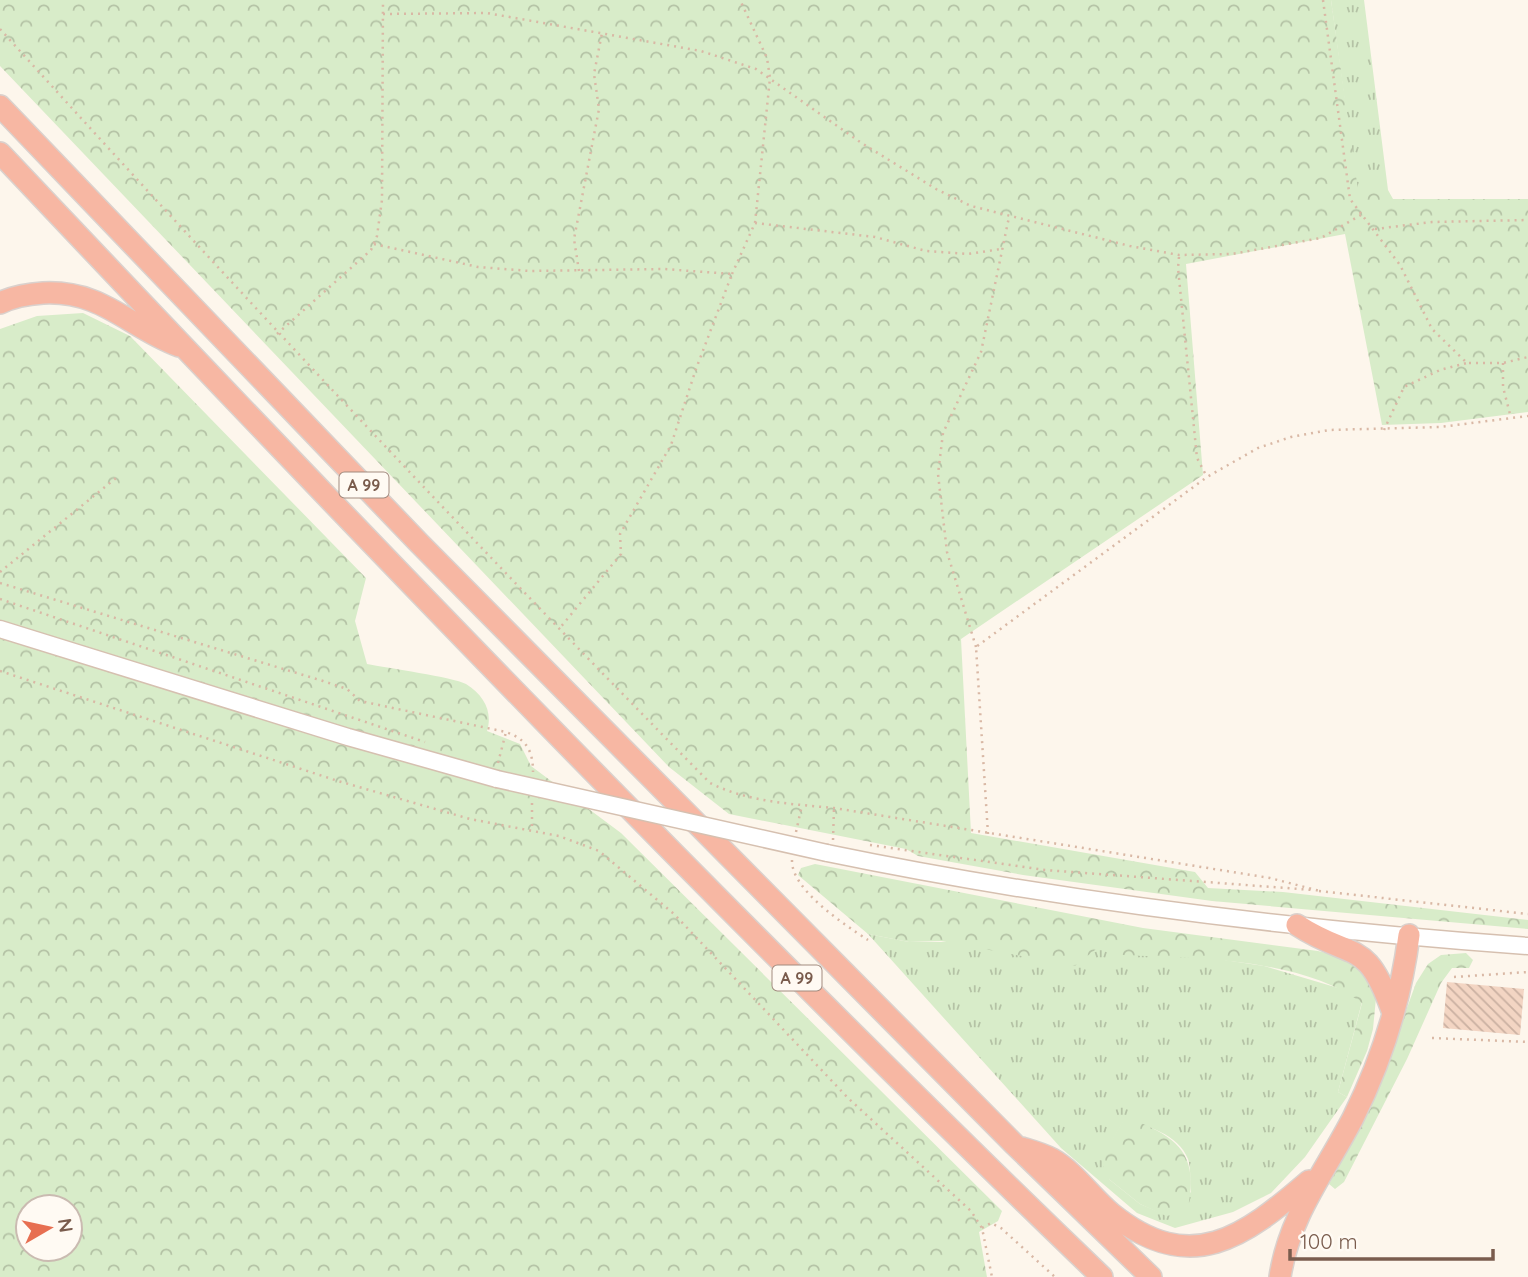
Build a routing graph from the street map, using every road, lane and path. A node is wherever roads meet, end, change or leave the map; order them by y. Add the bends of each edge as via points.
1 (383, 0) edge
2 (740, 0) edge
3 (1323, 0) edge
4 (383, 14) junction
5 (0, 30) edge
6 (602, 33) junction
7 (770, 78) junction
8 (0, 106) edge
9 (0, 153) edge
10 (1361, 215) junction
11 (1009, 217) junction
12 (1528, 220) edge
13 (755, 223) junction
14 (1375, 229) junction
15 (374, 244) junction
16 (1002, 249) junction
17 (1180, 255) junction
18 (579, 271) junction
19 (732, 274) junction
20 (0, 303) edge
21 (277, 334) junction
22 (186, 349) junction
23 (1528, 357) edge
24 (1467, 363) junction
25 (1503, 363) junction
26 (1528, 416) edge
27 (1512, 419) junction
28 (1384, 430) junction
29 (1207, 477) junction
30 (116, 478) dead end
31 (0, 572) edge
32 (0, 583) edge
33 (0, 599) edge
34 (0, 629) edge
35 (558, 630) junction
36 (976, 647) junction
37 (0, 671) edge
38 (506, 732) junction
39 (432, 744) dead end
40 (498, 772) junction
41 (533, 775) dead end
42 (532, 798) dead end
43 (802, 805) junction
44 (834, 808) junction
45 (533, 831) junction
46 (988, 834) junction
47 (795, 837) dead end
48 (860, 844) dead end
49 (828, 846) junction
50 (793, 850) dead end
51 (1320, 891) junction
52 (1528, 914) edge
53 (1297, 925) junction
54 (1409, 935) junction
55 (867, 940) dead end
56 (1528, 946) edge
57 (1528, 971) edge
58 (1454, 977) dead end
59 (1393, 1013) junction
60 (1432, 1038) dead end
61 (1528, 1042) edge
62 (1014, 1144) junction
63 (1323, 1168) junction
64 (982, 1228) junction
65 (992, 1277) edge
66 (1055, 1277) edge
67 (1102, 1277) edge
68 (1152, 1277) edge
69 (1280, 1277) edge

1 - 4 path
2 - 7 path via 767,58
3 - 10 path via 1350,199
4 - 6 path via 488,13
4 - 15 path via 382,200
5 - 21 path
6 - 7 path via 701,51 757,69
6 - 18 path via 594,74 599,109 574,239
7 - 11 path via 828,121 936,189
7 - 13 path
8 - 62 highway, A 99 via 419,543
9 - 22 highway, A 99
10 - 14 path
10 - 17 path via 1321,238 1232,254
11 - 16 path
11 - 17 path
12 - 14 path via 1423,222
13 - 16 path via 875,237 926,251 968,254
13 - 19 path
14 - 24 path via 1407,277 1432,329
15 - 18 path via 478,267
15 - 21 path
16 - 36 path via 981,352 943,433 939,474 947,552
17 - 29 path via 1197,458
18 - 19 path via 664,269
19 - 35 path via 671,445 620,534 621,554
20 - 22 highway via 35,293 65,292 103,303 156,338
21 - 35 path
22 - 67 highway, A 99 via 741,922
23 - 25 path
24 - 25 path
24 - 28 path via 1404,387
25 - 27 path via 1503,387
26 - 27 path
27 - 28 path
28 - 29 path via 1329,430 1292,437 1258,448
29 - 36 path
30 - 31 path
32 - 38 path via 323,681 347,689 360,701
33 - 39 path
34 - 40 main road via 360,741
35 - 43 path via 710,783 729,792
36 - 46 path
37 - 45 path via 338,780 470,819
38 - 40 path
38 - 41 path via 521,738 530,749
40 - 49 main road, bridge
42 - 45 path
43 - 44 path
43 - 47 path
44 - 46 path
44 - 49 path via 833,840
45 - 64 path via 599,850 628,873 674,915 848,1098 971,1210
46 - 51 path via 1270,878
48 - 51 path via 1045,870
49 - 53 main road via 1018,890 1141,909
50 - 55 path via 792,864 800,883 836,919
51 - 52 path
53 - 54 main road
53 - 59 highway via 1354,950 1376,969
54 - 56 main road
54 - 59 highway
57 - 58 path
59 - 63 highway via 1365,1092
60 - 61 path
62 - 63 highway via 1054,1160 1142,1235 1162,1243 1192,1246 1253,1228
62 - 68 highway, A 99
63 - 69 highway via 1300,1209 1284,1250
64 - 65 path
64 - 66 path via 991,1223 1001,1228

